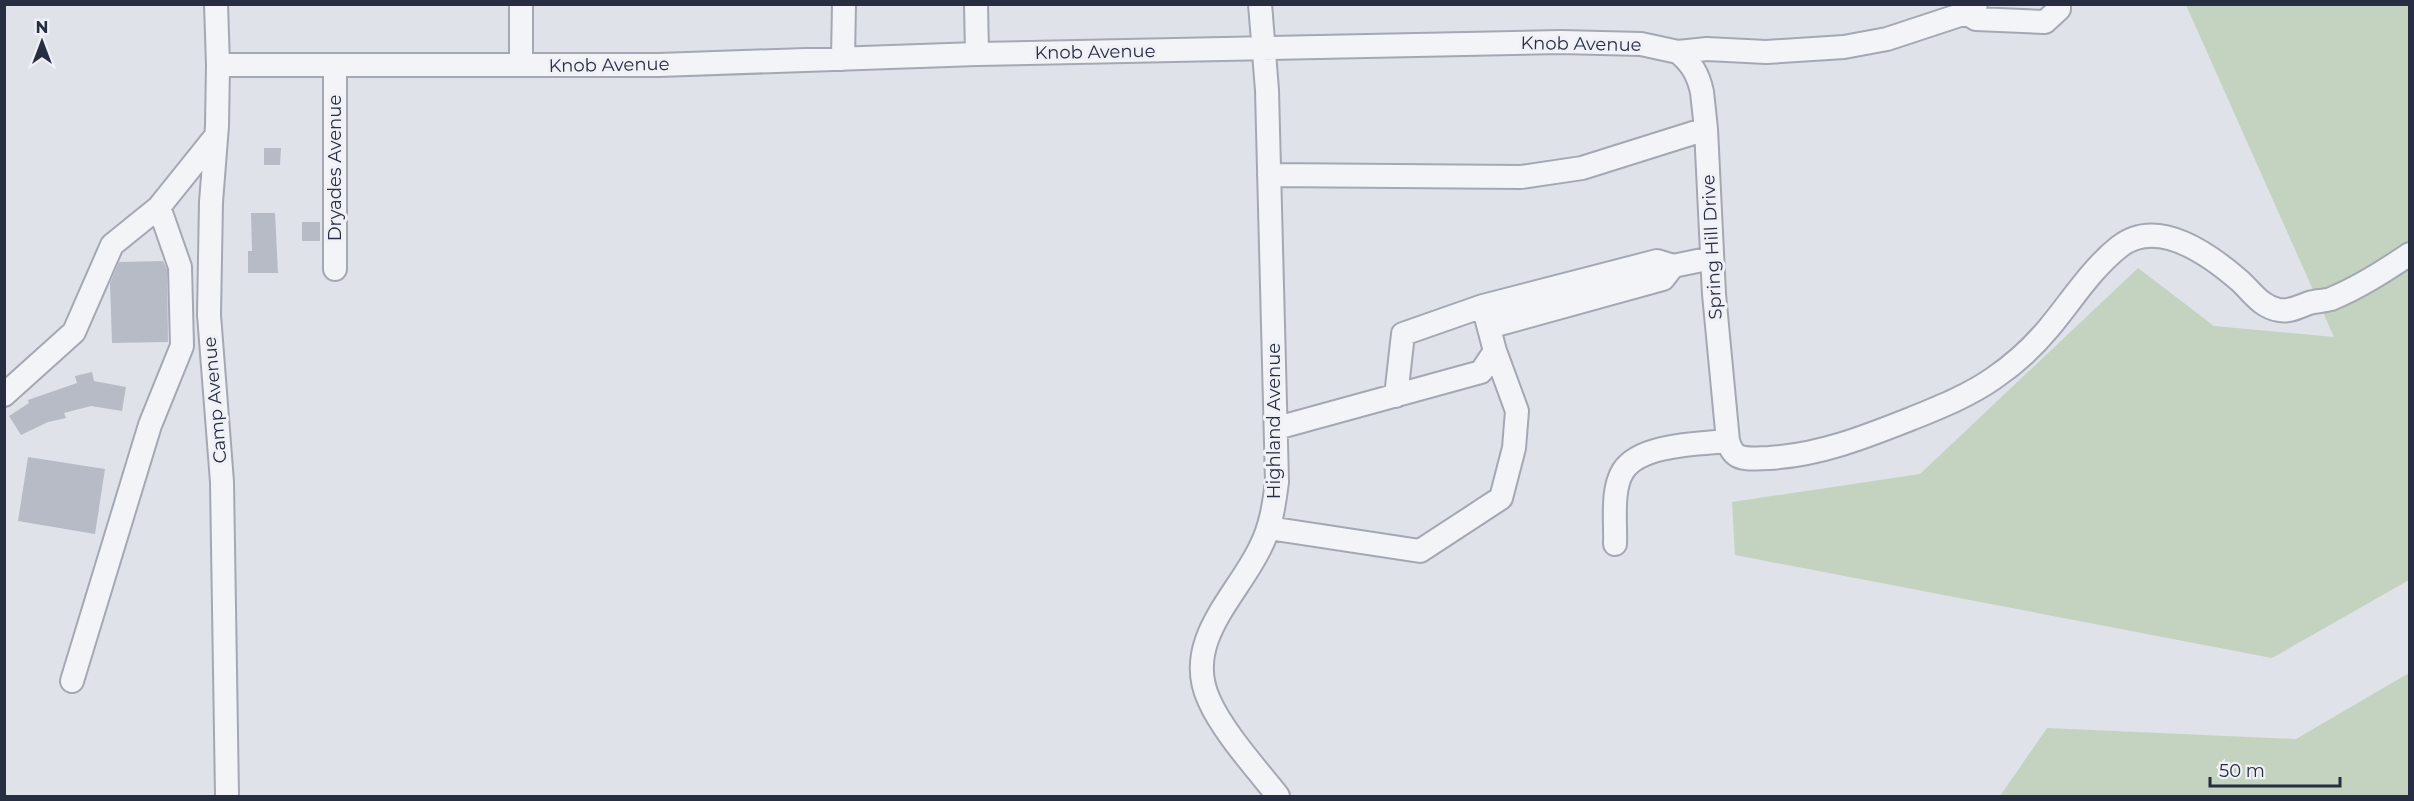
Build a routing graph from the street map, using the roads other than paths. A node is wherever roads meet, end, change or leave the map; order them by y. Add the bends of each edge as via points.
1 (216, 4) edge
2 (521, 4) edge
3 (844, 4) edge
4 (976, 4) edge
5 (1260, 4) edge
6 (2059, 4) edge
7 (1971, 9) edge
8 (1263, 49) junction
9 (1678, 52) junction
10 (977, 54) junction
11 (843, 59) junction
12 (218, 65) junction
13 (520, 65) junction
14 (335, 67) junction
15 (1706, 129) junction
16 (216, 136) junction
17 (1269, 175) junction
18 (159, 207) junction
19 (2409, 254) edge
20 (1712, 258) junction
21 (335, 269) dead end
22 (1486, 316) junction
23 (1495, 351) junction
24 (4, 395) edge
25 (1396, 396) junction
26 (1277, 428) junction
27 (1729, 445) junction
28 (1269, 528) junction
29 (1616, 544) dead end
30 (72, 681) dead end
31 (227, 796) edge
32 (1278, 796) edge

1 - 12 street, Camp Avenue
2 - 13 street
3 - 11 street
4 - 10 street
5 - 8 street, Highland Avenue
6 - 7 street, Knob Avenue via 2045,22 1976,19
7 - 9 street, Knob Avenue via 1887,39 1844,47
8 - 9 street, Knob Avenue via 1561,42 1641,44
8 - 10 street, Knob Avenue
8 - 17 street, Highland Avenue
9 - 15 street, Spring Hill Drive via 1698,76
10 - 11 street, Knob Avenue
11 - 13 street, Knob Avenue
12 - 14 street, Knob Avenue
12 - 16 street, Camp Avenue
13 - 14 street, Knob Avenue
14 - 21 street, Dryades Avenue
15 - 17 street via 1582,168 1521,177
15 - 20 street, Spring Hill Drive
16 - 18 street
16 - 31 street, Camp Avenue via 208,315 222,482
17 - 26 street, Highland Avenue
18 - 24 street via 112,245 74,332
18 - 30 street via 180,267 182,346 150,425
19 - 27 street via 2370,281 2329,300 2290,311 2266,306 2236,278 2186,243 2152,236 2136,239 2119,246 2030,348 1994,379 1951,401 1815,453 1756,459 1740,457
20 - 22 street via 1673,266 1663,279
20 - 27 street, Spring Hill Drive
22 - 23 street
22 - 25 street via 1403,334
23 - 25 street via 1481,372
23 - 28 street via 1517,411 1514,448 1501,498 1420,551
25 - 26 street
26 - 28 street, Highland Avenue via 1277,482
27 - 29 street via 1665,448 1631,462 1622,472 1617,489
28 - 32 street, Highland Avenue via 1260,550 1212,628 1201,664 1209,701

